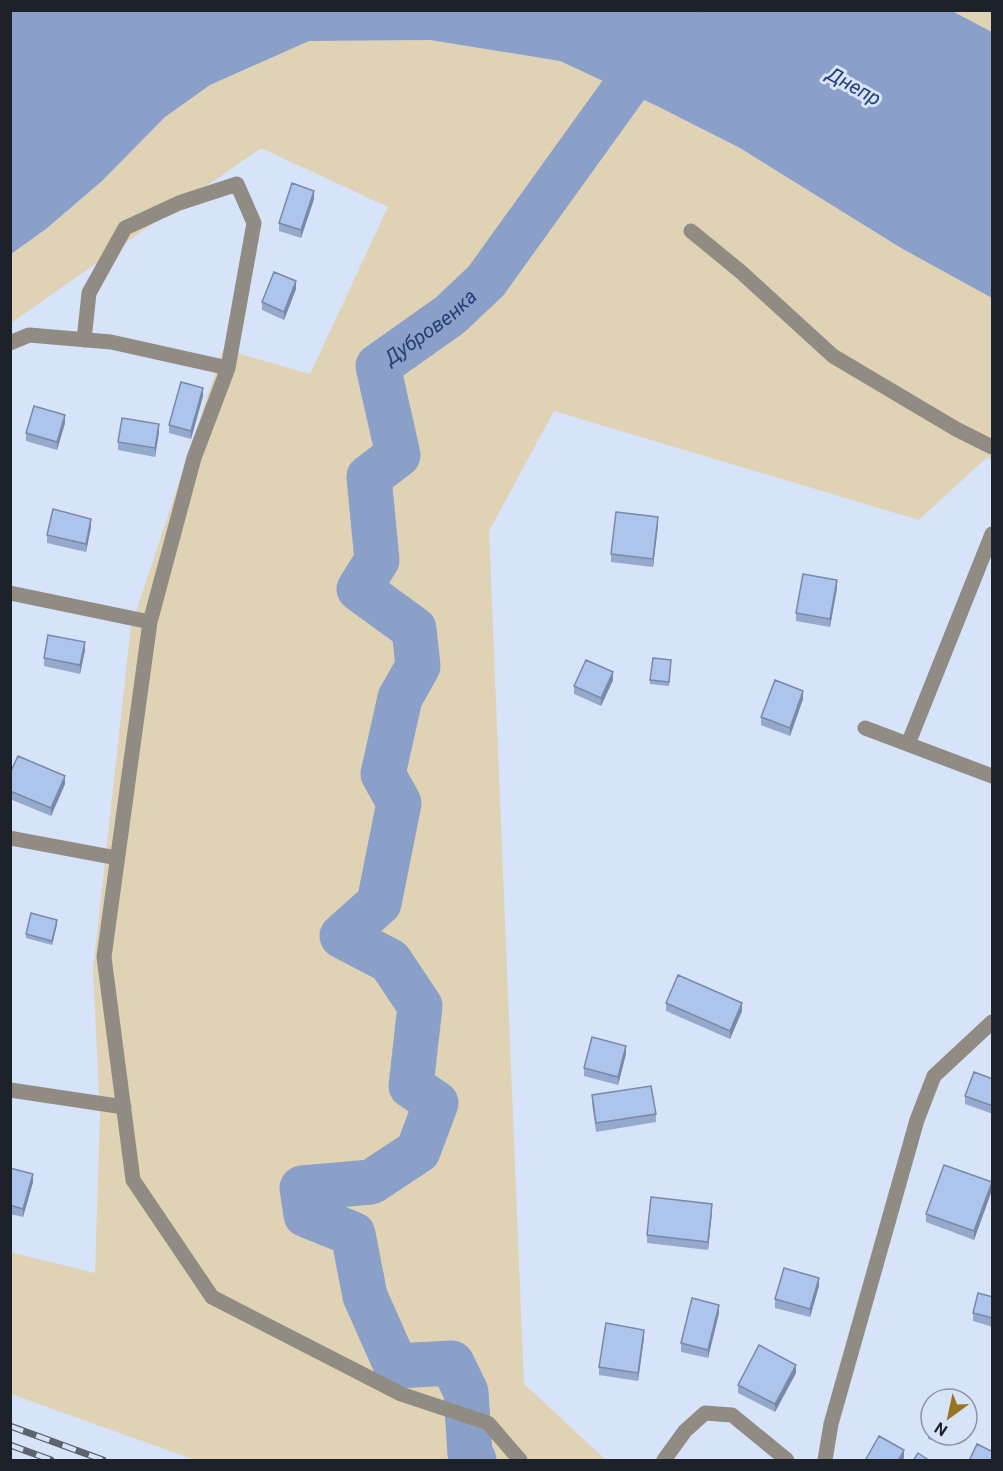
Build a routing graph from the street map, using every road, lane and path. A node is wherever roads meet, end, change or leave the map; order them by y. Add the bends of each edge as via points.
1 (691, 231) dead end
2 (84, 340) junction
3 (10, 343) edge
4 (228, 368) junction
5 (993, 447) edge
6 (993, 534) edge
7 (10, 592) edge
8 (150, 622) junction
9 (865, 728) dead end
10 (908, 744) junction
11 (993, 776) edge
12 (10, 838) edge
13 (117, 858) junction
14 (993, 1022) edge
15 (10, 1090) edge
16 (124, 1107) junction
17 (520, 1461) edge
18 (664, 1461) edge
19 (787, 1461) edge
20 (825, 1461) edge

1 - 5 street via 833,356
2 - 3 street via 29,335
2 - 4 street via 111,342
2 - 4 street via 89,293 125,228 178,202 237,184 254,223
4 - 8 street via 194,458
6 - 10 street
7 - 8 street
8 - 13 street
9 - 10 street
10 - 11 street
12 - 13 street
13 - 16 street via 104,957
14 - 20 street via 934,1076 917,1120 831,1424
15 - 16 street
16 - 17 street via 133,1180 212,1297 400,1394 488,1423
18 - 19 street via 685,1431 705,1413 732,1415

